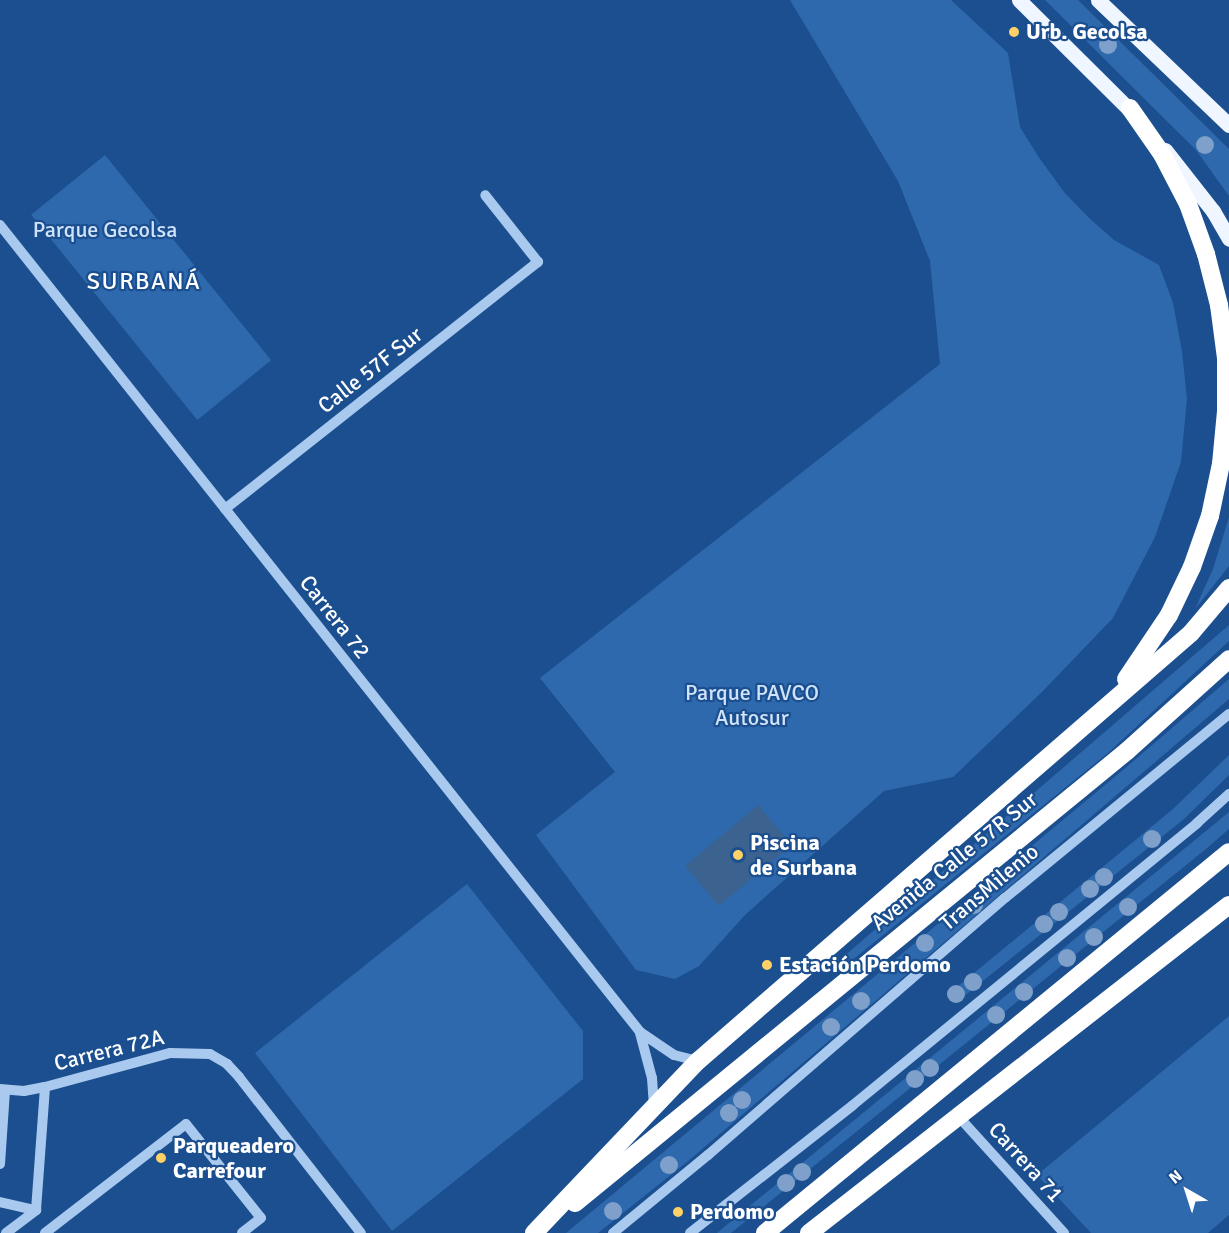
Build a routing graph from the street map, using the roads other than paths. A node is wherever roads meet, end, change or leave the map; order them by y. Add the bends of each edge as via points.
1 (1019, 0) edge
2 (1098, 0) edge
3 (1130, 108) junction
4 (1229, 125) edge
5 (484, 195) dead end
6 (0, 225) edge
7 (1229, 239) edge
8 (225, 509) junction
9 (1229, 588) edge
10 (1229, 659) edge
11 (1108, 703) junction
12 (1229, 714) edge
13 (1229, 794) edge
14 (1228, 853) edge
15 (1229, 905) edge
16 (640, 1032) junction
17 (698, 1061) junction
18 (45, 1087) junction
19 (2, 1089) edge
20 (654, 1106) junction
21 (958, 1116) junction
22 (0, 1164) edge
23 (0, 1202) edge
24 (36, 1210) junction
25 (6, 1233) edge
26 (45, 1233) edge
27 (242, 1233) edge
28 (361, 1233) edge
29 (534, 1233) edge
30 (538, 1233) edge
31 (613, 1233) edge
32 (690, 1233) edge
33 (765, 1233) edge
34 (809, 1233) edge
35 (1064, 1233) edge

1 - 3 main road
2 - 4 main road
3 - 7 main road via 1213,211
3 - 11 highway via 1162,154 1188,204 1206,254 1221,316 1226,411 1221,464 1192,567 1158,633
5 - 8 street, Calle 57F Sur via 538,262
6 - 8 street, Carrera 72
8 - 16 street, Carrera 72
9 - 11 highway via 1191,633
10 - 30 highway, Avenida Calle 57R Sur via 1127,751
11 - 17 highway
12 - 31 street, TransMilenio via 1005,898
13 - 32 street via 853,1106
14 - 33 highway
15 - 21 highway
16 - 17 street, Carrera 72 via 666,1050
16 - 20 street, Carrera 72 via 650,1064
17 - 20 highway
18 - 19 street, Carrera 72A via 24,1091
18 - 24 street
18 - 28 street, Carrera 72A via 170,1053 210,1054 239,1077
19 - 22 street
20 - 29 highway
21 - 34 highway
21 - 35 street, Carrera 71
23 - 24 street
24 - 25 street
26 - 27 street via 186,1124 261,1218

